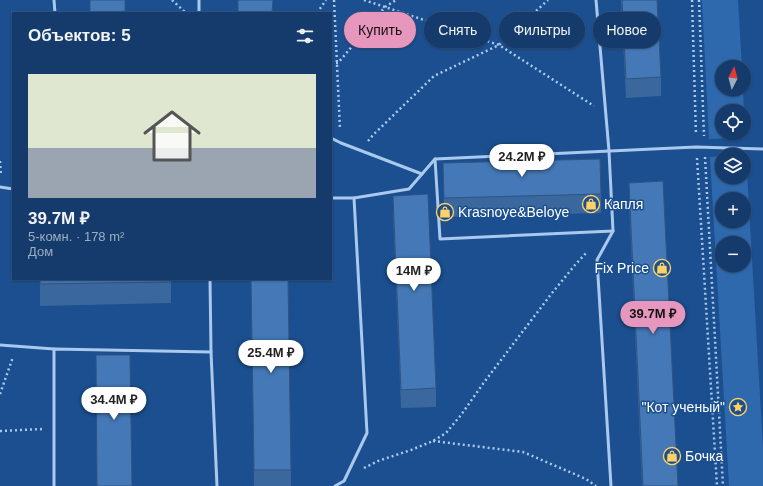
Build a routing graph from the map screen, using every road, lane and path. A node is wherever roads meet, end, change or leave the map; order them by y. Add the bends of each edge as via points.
1 (54, 0) edge
2 (172, 0) edge
3 (199, 0) edge
4 (326, 0) edge
5 (334, 0) edge
6 (364, 0) edge
7 (396, 0) edge
8 (548, 0) edge
9 (596, 0) edge
10 (692, 0) edge
11 (699, 0) edge
12 (385, 6) junction
13 (55, 12) edge
14 (185, 12) edge
15 (199, 12) edge
16 (318, 12) edge
17 (535, 12) edge
18 (499, 45) joint
19 (504, 48) edge
20 (332, 63) edge
21 (338, 63) junction
22 (606, 114) junction
23 (332, 139) edge
24 (340, 143) junction
25 (696, 147) junction
26 (705, 147) junction
27 (763, 149) edge
28 (361, 150) junction
29 (609, 151) junction
30 (435, 159) junction
31 (422, 174) junction
32 (0, 188) edge
33 (12, 189) edge
34 (332, 198) edge
35 (354, 198) junction
36 (613, 231) junction
37 (591, 248) dead end
38 (210, 280) edge
39 (0, 345) edge
40 (17, 346) junction
41 (54, 348) junction
42 (211, 352) junction
43 (0, 394) edge
44 (54, 429) junction
45 (0, 431) edge
46 (433, 441) junction
47 (344, 480) junction
48 (54, 486) edge
49 (217, 486) edge
50 (335, 486) edge
51 (596, 486) edge
52 (611, 486) edge
53 (717, 486) edge
54 (724, 486) edge

1 - 13 lane
2 - 14 path
3 - 15 lane
4 - 16 path
5 - 21 path
6 - 12 path
7 - 12 path
8 - 17 path
9 - 22 lane
10 - 25 path
11 - 26 path
12 - 18 path
12 - 21 path
18 - 28 path via 434,76
19 - 22 path
20 - 21 path
21 - 24 path
22 - 29 lane
23 - 24 lane
24 - 28 lane
25 - 26 lane
25 - 29 lane
25 - 53 path
26 - 27 lane
26 - 54 path
28 - 31 lane
29 - 30 lane
29 - 36 lane
30 - 31 lane
30 - 36 lane via 440,239
31 - 35 lane via 409,189
32 - 33 lane
34 - 35 lane
35 - 47 lane via 367,433
36 - 52 lane via 596,260
37 - 46 path via 552,293 456,421 446,433
38 - 42 lane
39 - 40 lane
40 - 41 lane
40 - 43 path
41 - 42 lane
41 - 44 lane
42 - 49 lane
44 - 45 path
44 - 48 lane
46 - 47 path via 378,461 365,467 355,478
46 - 51 path via 522,452 586,479
47 - 50 lane

